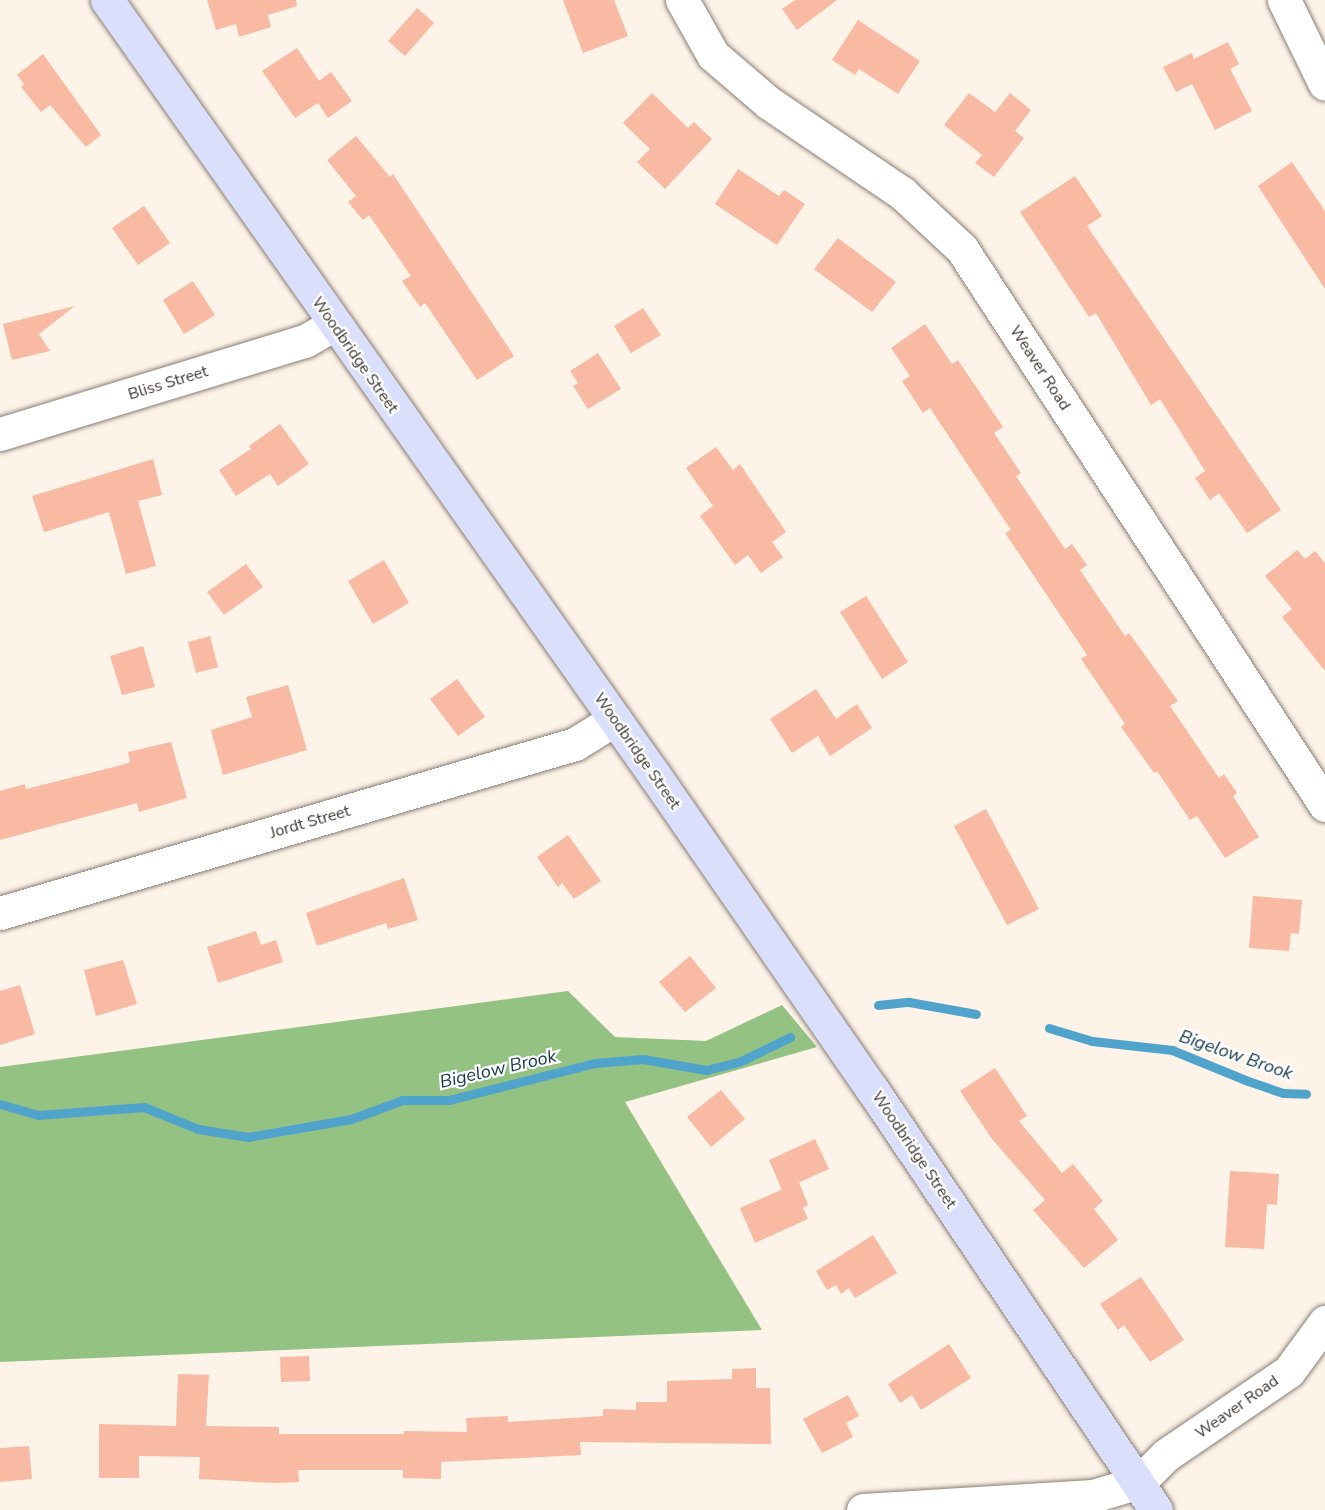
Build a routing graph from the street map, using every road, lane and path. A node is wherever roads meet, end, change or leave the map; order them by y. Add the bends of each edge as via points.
1 (106, 0) edge
2 (682, 0) edge
3 (1284, 0) edge
4 (1325, 84) edge
5 (333, 324) junction
6 (0, 434) edge
7 (615, 719) junction
8 (1325, 805) edge
9 (0, 913) edge
10 (1325, 1322) edge
11 (1139, 1482) junction
12 (863, 1510) edge
13 (1156, 1510) edge

1 - 5 main road, Woodbridge Street
2 - 8 street, Weaver Road via 713,55 769,103 902,193 962,249
3 - 4 street
5 - 6 street, Bliss Street via 305,341
5 - 7 main road, Woodbridge Street
7 - 9 street, Jordt Street via 575,744
7 - 11 main road, Woodbridge Street
10 - 11 street, Weaver Road via 1289,1371 1166,1455
11 - 12 street via 1093,1496
11 - 13 main road, Woodbridge Street

